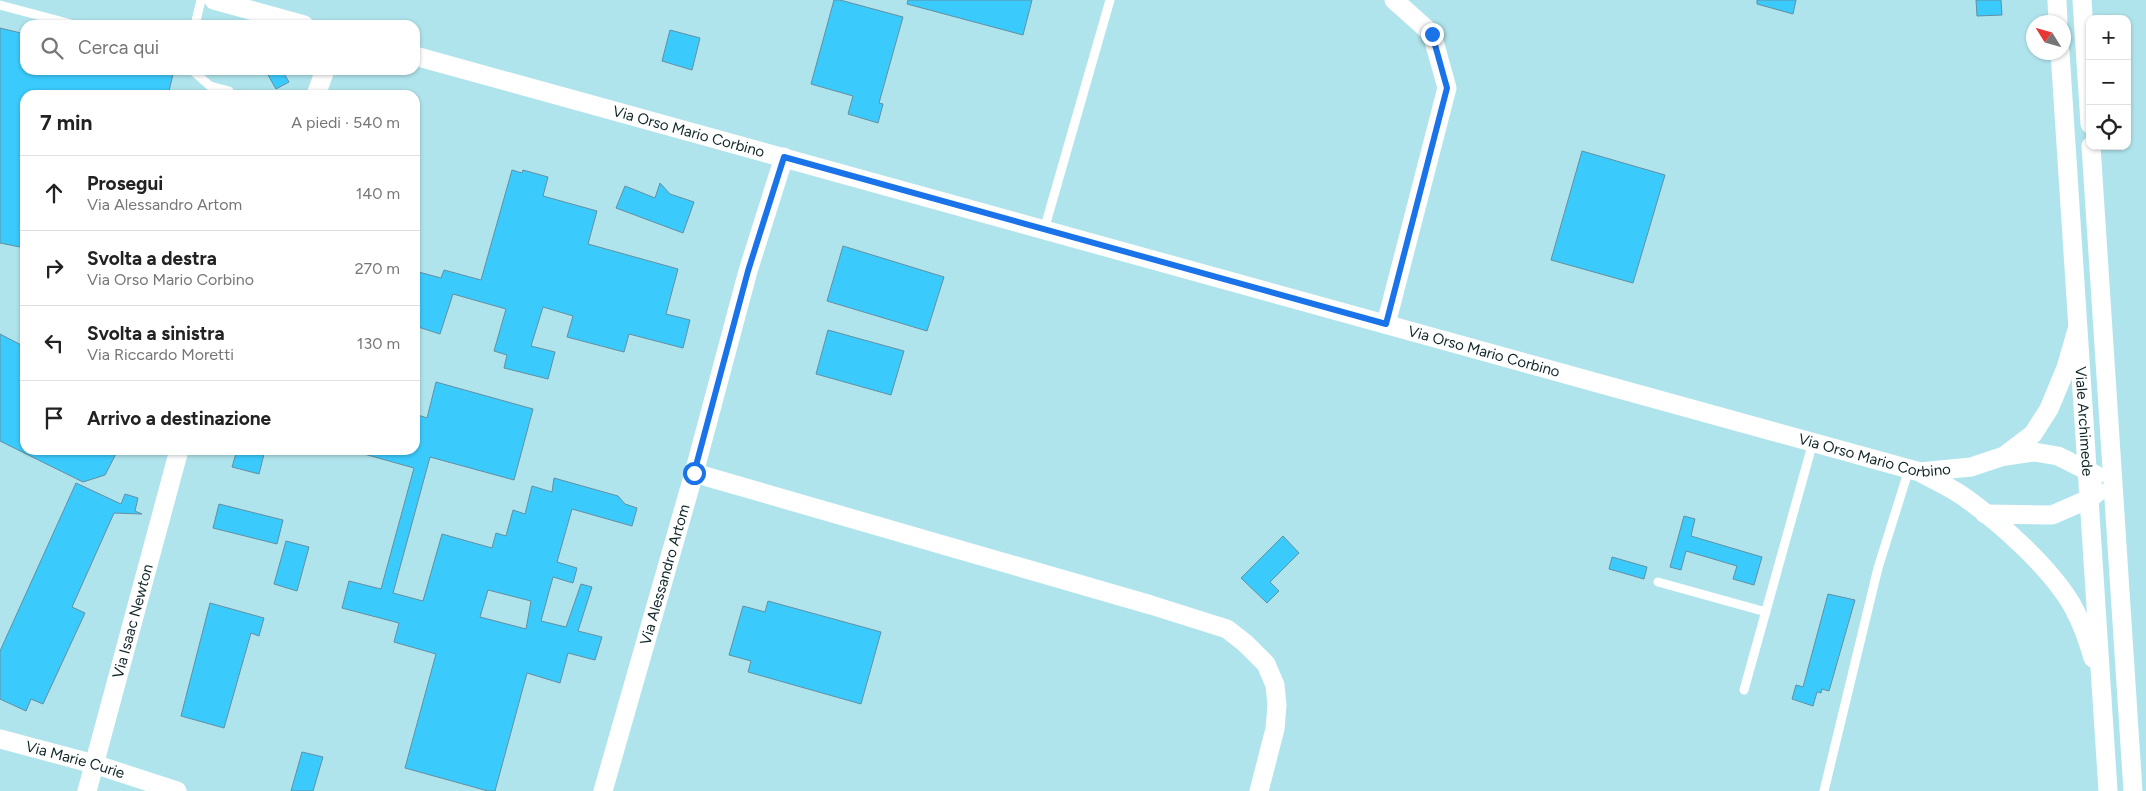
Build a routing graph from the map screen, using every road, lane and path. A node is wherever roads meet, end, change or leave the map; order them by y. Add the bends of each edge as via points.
1 (201, 0) edge
2 (214, 0) edge
3 (1110, 0) edge
4 (1394, 0) edge
5 (2057, 0) edge
6 (2082, 0) edge
7 (0, 5) edge
8 (2058, 15) edge
9 (56, 20) edge
10 (195, 20) edge
11 (286, 20) edge
12 (420, 57) edge
13 (2060, 60) edge
14 (198, 75) edge
15 (324, 75) edge
16 (225, 90) edge
17 (318, 90) edge
18 (2089, 105) edge
19 (2091, 150) edge
20 (784, 157) junction
21 (1044, 230) junction
22 (1386, 324) junction
23 (2077, 330) junction
24 (1813, 442) junction
25 (178, 455) edge
26 (2004, 456) junction
27 (1914, 471) junction
28 (2087, 472) junction
29 (694, 473) junction
30 (2113, 482) junction
31 (2089, 499) junction
32 (1985, 514) junction
33 (1658, 582) dead end
34 (1766, 612) junction
35 (1744, 690) dead end
36 (2102, 690) junction
37 (0, 739) edge
38 (94, 764) junction
39 (87, 791) edge
40 (177, 791) edge
41 (603, 791) edge
42 (1259, 791) edge
43 (1824, 791) edge
44 (2108, 791) edge
45 (2133, 791) edge

1 - 10 lane
2 - 11 street
3 - 21 lane
4 - 22 street via 1432,34 1447,88
5 - 8 street
6 - 18 street
7 - 9 lane
12 - 20 street, Via Orso Mario Corbino
13 - 23 street, Viale Archimede
14 - 16 lane via 210,86
15 - 17 street
19 - 30 street, Viale Archimede
20 - 21 street, Via Orso Mario Corbino
20 - 29 street, Via Alessandro Artom via 748,271
21 - 22 street, Via Orso Mario Corbino
22 - 24 street, Via Orso Mario Corbino
23 - 26 street, Via Orso Mario Corbino via 2066,368 2048,409 2033,434
23 - 28 street, Viale Archimede
24 - 27 street, Via Orso Mario Corbino
24 - 34 lane
25 - 38 street, Via Isaac Newton
26 - 27 street, Via Orso Mario Corbino via 1972,467
26 - 28 street via 2034,452 2058,456
27 - 32 street via 1966,498
27 - 43 lane via 1878,568
28 - 30 street
28 - 31 street, Viale Archimede
29 - 41 street, Via Alessandro Artom
29 - 42 street via 1227,629 1266,664 1275,685 1275,729
30 - 31 street
30 - 45 street, Viale Archimede
31 - 32 street via 2052,515
31 - 36 street, Viale Archimede
32 - 36 street via 2046,570 2071,604 2088,641
33 - 34 lane
34 - 35 lane
36 - 44 street, Viale Archimede
37 - 38 street, Via Marie Curie
38 - 39 street, Via Isaac Newton
38 - 40 street, Via Marie Curie

